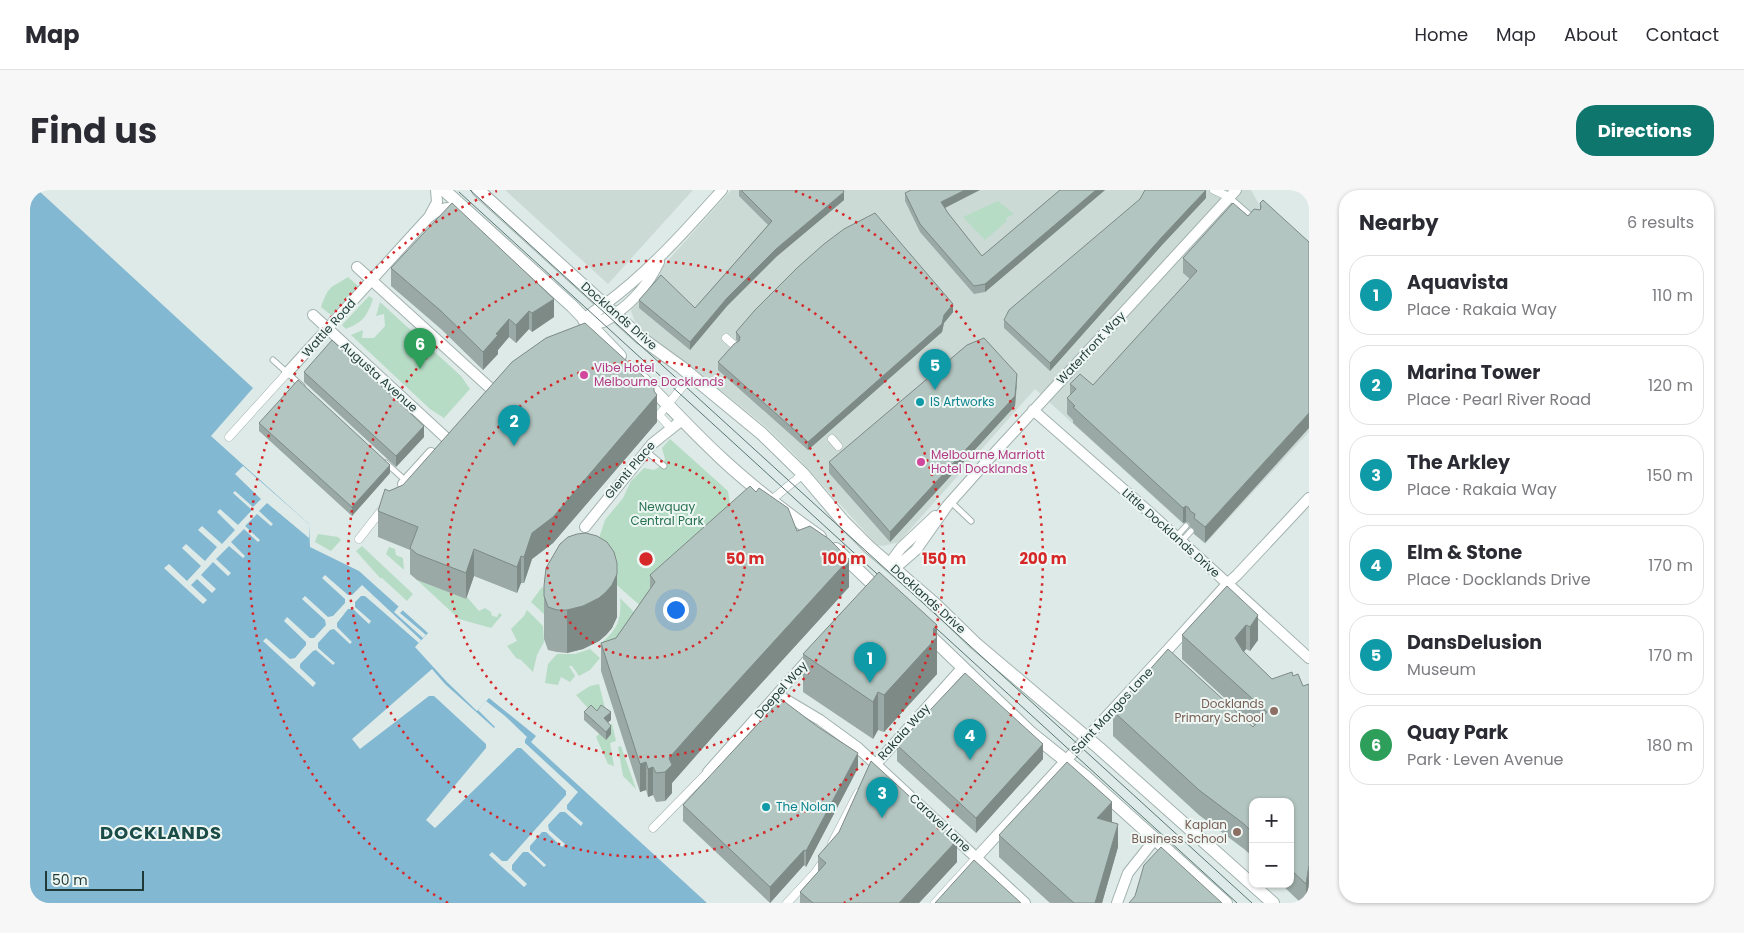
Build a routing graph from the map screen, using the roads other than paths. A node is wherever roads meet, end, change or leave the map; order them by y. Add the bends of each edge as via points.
1 (436, 190) edge
2 (444, 190) edge
3 (478, 190) edge
4 (722, 190) edge
5 (1214, 190) edge
6 (1233, 194) edge
7 (473, 216) junction
8 (428, 218) junction
9 (1257, 222) edge
10 (663, 254) junction
11 (357, 267) dead end
12 (372, 281) junction
13 (604, 305) junction
14 (616, 314) junction
15 (313, 316) dead end
16 (582, 324) junction
17 (328, 330) junction
18 (726, 338) dead end
19 (735, 346) edge
20 (273, 360) dead end
21 (287, 373) junction
22 (692, 375) junction
23 (491, 388) edge
24 (305, 389) edge
25 (668, 405) junction
26 (1033, 410) junction
27 (682, 420) junction
28 (454, 428) edge
29 (671, 428) junction
30 (229, 437) dead end
31 (445, 437) junction
32 (832, 439) dead end
33 (838, 446) dead end
34 (646, 451) junction
35 (384, 461) edge
36 (664, 466) dead end
37 (803, 474) junction
38 (402, 485) joint
39 (392, 497) edge
40 (1309, 498) edge
41 (766, 504) junction
42 (948, 504) junction
43 (972, 521) dead end
44 (1186, 526) dead end
45 (585, 527) dead end
46 (1191, 531) dead end
47 (359, 538) dead end
48 (1178, 540) junction
49 (891, 567) junction
50 (1226, 584) junction
51 (870, 590) junction
52 (890, 600) edge
53 (915, 623) edge
54 (816, 651) edge
55 (1309, 658) edge
56 (963, 667) junction
57 (778, 695) junction
58 (1087, 738) junction
59 (1066, 761) junction
60 (874, 766) junction
61 (708, 772) joint
62 (862, 786) edge
63 (654, 828) dead end
64 (1155, 839) junction
65 (976, 857) junction
66 (787, 903) edge
67 (935, 903) edge
68 (1025, 903) edge
69 (1117, 903) edge
70 (1226, 903) edge
71 (1273, 903) edge

1 - 8 street, Wattle Road via 437,202
2 - 7 street, Docklands Drive
3 - 13 street, Docklands Drive
4 - 10 street
5 - 6 street
6 - 9 lane
6 - 26 street, Waterfront Way
7 - 8 street, Wattle Road via 450,207
7 - 16 street, Docklands Drive
8 - 12 street, Wattle Road
10 - 13 street
10 - 14 street via 647,284
11 - 12 street
12 - 17 street, Wattle Road
12 - 23 street
13 - 14 street, Docklands Drive
13 - 16 street
14 - 16 street via 603,321
14 - 22 street, Docklands Drive via 650,346
15 - 17 street, Augusta Avenue
16 - 25 street, Docklands Drive
17 - 21 street, Wattle Road
17 - 31 street, Augusta Avenue
18 - 19 street
20 - 21 lane
21 - 24 lane
21 - 30 street, Wattle Road
22 - 25 street
22 - 37 street, Docklands Drive via 761,433
25 - 27 street, Docklands Drive
25 - 29 street via 659,415
26 - 42 street, Waterfront Way
26 - 48 street, Little Docklands Drive
27 - 29 street, Glenti Place
27 - 41 street, Docklands Drive
28 - 31 street
29 - 34 street, Glenti Place
31 - 38 street
32 - 33 street
34 - 36 lane
34 - 45 street, Glenti Place
35 - 38 lane
37 - 41 street
37 - 49 street, Docklands Drive via 849,527
39 - 47 street
40 - 50 street, Saint Mangos Lane
41 - 51 street, Docklands Drive via 840,553
42 - 43 lane
42 - 49 street, Waterfront Way via 900,548
44 - 48 lane
46 - 48 lane
48 - 50 street, Little Docklands Drive
49 - 51 street, Waterfront Way
49 - 58 street, Docklands Drive
50 - 55 street, Little Docklands Drive
50 - 58 street, Saint Mangos Lane via 1167,657
51 - 52 street, Docklands Drive
53 - 56 street
54 - 57 street, Doepel Way
56 - 59 street
56 - 60 street, Rakaia Way
57 - 60 street, Caravel Lane via 820,720
57 - 61 street, Doepel Way
58 - 59 street, Saint Mangos Lane
58 - 71 street, Docklands Drive
59 - 64 street
59 - 65 street, Saint Mangos Lane
60 - 65 street, Caravel Lane
61 - 63 street
62 - 66 street via 815,873
64 - 69 street via 1128,873
64 - 70 street
65 - 67 street, Saint Mangos Lane
65 - 68 street, Caravel Lane

